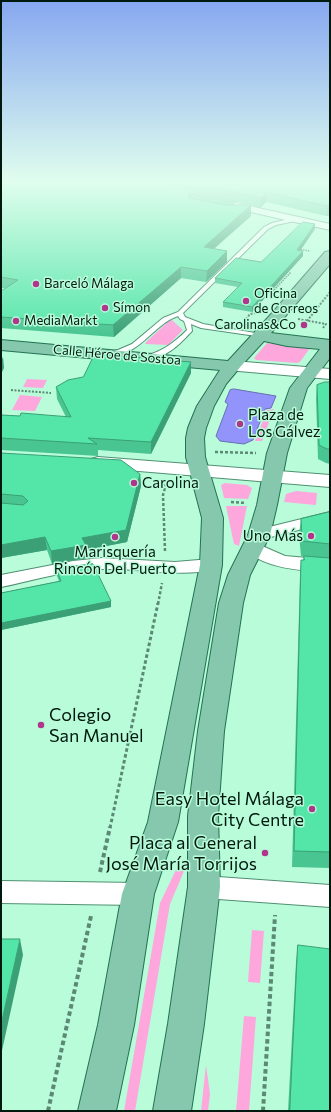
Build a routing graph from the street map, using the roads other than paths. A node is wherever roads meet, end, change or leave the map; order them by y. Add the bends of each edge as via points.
1 (261, 233) edge
2 (330, 255) edge
3 (180, 313) junction
4 (187, 320) junction
5 (261, 336) junction
6 (1, 345) edge
7 (330, 346) edge
8 (96, 353) junction
9 (144, 357) junction
10 (232, 366) junction
11 (310, 372) junction
12 (330, 374) edge
13 (197, 461) junction
14 (82, 462) edge
15 (272, 477) junction
16 (330, 481) edge
17 (330, 516) edge
18 (256, 541) junction
19 (211, 566) junction
20 (330, 566) edge
21 (1, 581) edge
22 (204, 887) junction
23 (1, 892) edge
24 (138, 894) junction
25 (330, 896) edge
26 (97, 1111) edge
27 (172, 1111) edge

1 - 3 lane
2 - 5 main road
3 - 4 lane via 182,318
3 - 8 lane via 167,318 136,345 119,352
4 - 5 lane via 202,326
4 - 9 lane via 190,330 171,349 159,355
5 - 7 main road
5 - 10 main road
6 - 8 main road, Calle Héroe de Sostoa
7 - 11 main road
8 - 9 main road, Calle Héroe de Sostoa
9 - 10 main road, Calle Héroe de Sostoa
10 - 11 main road
10 - 13 main road via 206,404 195,437
11 - 12 main road
11 - 15 main road via 299,388 277,453
13 - 14 main road via 170,468
13 - 15 main road
13 - 19 main road via 211,511
15 - 16 main road
15 - 18 main road
17 - 18 street
18 - 20 street via 261,554 291,565
18 - 22 main road via 238,575 231,603 212,731 203,816
19 - 21 street via 165,568 116,563 90,564
19 - 24 main road via 163,822
22 - 25 street
22 - 27 main road
23 - 24 street
24 - 26 main road via 116,1025

